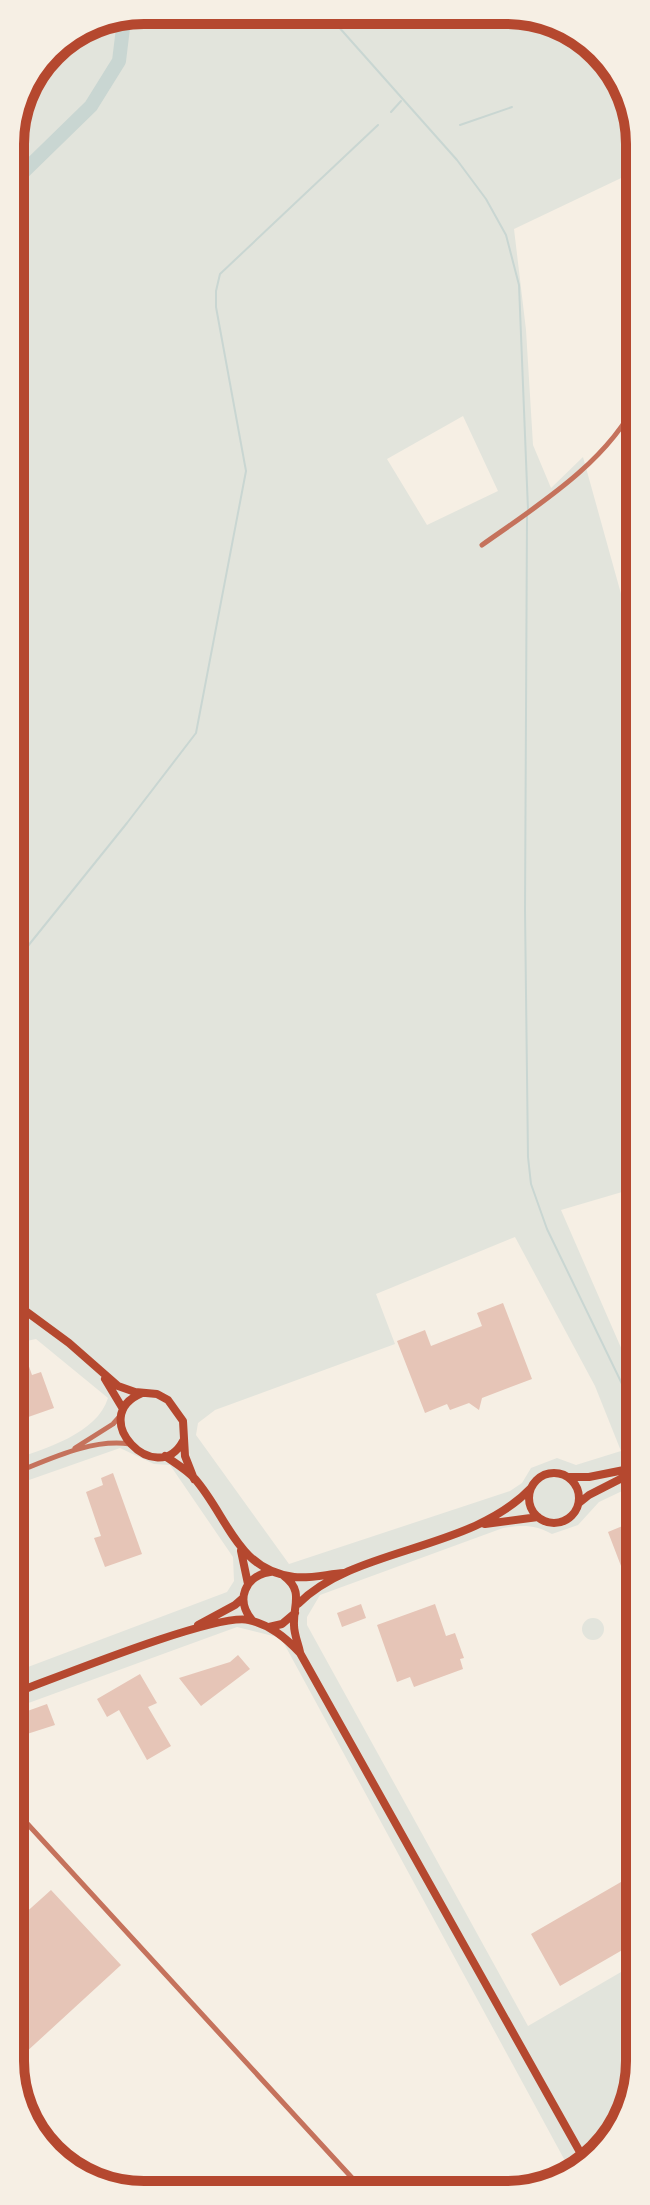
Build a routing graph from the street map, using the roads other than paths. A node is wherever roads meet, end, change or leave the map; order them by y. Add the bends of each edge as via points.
1 (626, 418) edge
2 (482, 545) dead end
3 (24, 1310) edge
4 (102, 1374) junction
5 (143, 1393) junction
6 (122, 1412) junction
7 (183, 1440) junction
8 (131, 1444) junction
9 (67, 1453) junction
10 (165, 1456) junction
11 (24, 1469) edge
12 (626, 1470) edge
13 (626, 1475) edge
14 (569, 1477) junction
15 (194, 1479) junction
16 (531, 1488) junction
17 (579, 1503) junction
18 (538, 1517) junction
19 (481, 1524) junction
20 (239, 1546) junction
21 (270, 1572) junction
22 (349, 1572) junction
23 (283, 1575) junction
24 (248, 1584) junction
25 (243, 1598) junction
26 (296, 1608) junction
27 (256, 1623) junction
28 (269, 1627) junction
29 (187, 1631) junction
30 (300, 1653) junction
31 (24, 1690) edge
32 (24, 1820) edge
33 (581, 2154) edge
34 (355, 2181) edge

1 - 2 street via 565,485
3 - 4 main road
4 - 5 main road via 118,1386
4 - 6 main road
5 - 6 main road
5 - 7 main road via 157,1394 174,1406 183,1421
6 - 8 main road via 124,1435
6 - 9 street via 106,1430
7 - 10 main road
7 - 15 main road
8 - 9 street
8 - 10 main road via 144,1455
9 - 11 street
10 - 15 main road
12 - 14 main road
13 - 17 main road
14 - 16 main road via 549,1473
14 - 17 main road via 578,1489
15 - 20 main road
16 - 18 main road via 529,1501
16 - 19 main road
17 - 18 main road via 565,1521 547,1523
18 - 19 main road
19 - 22 main road
20 - 21 main road
20 - 24 main road
21 - 23 main road
21 - 24 main road
22 - 23 main road
22 - 26 main road via 307,1595
23 - 26 main road via 294,1585
24 - 25 main road
25 - 27 main road
25 - 29 main road
26 - 28 main road via 287,1622
26 - 30 main road
27 - 28 main road
27 - 29 main road via 239,1620
28 - 30 main road
29 - 31 main road
30 - 33 main road
32 - 34 street

